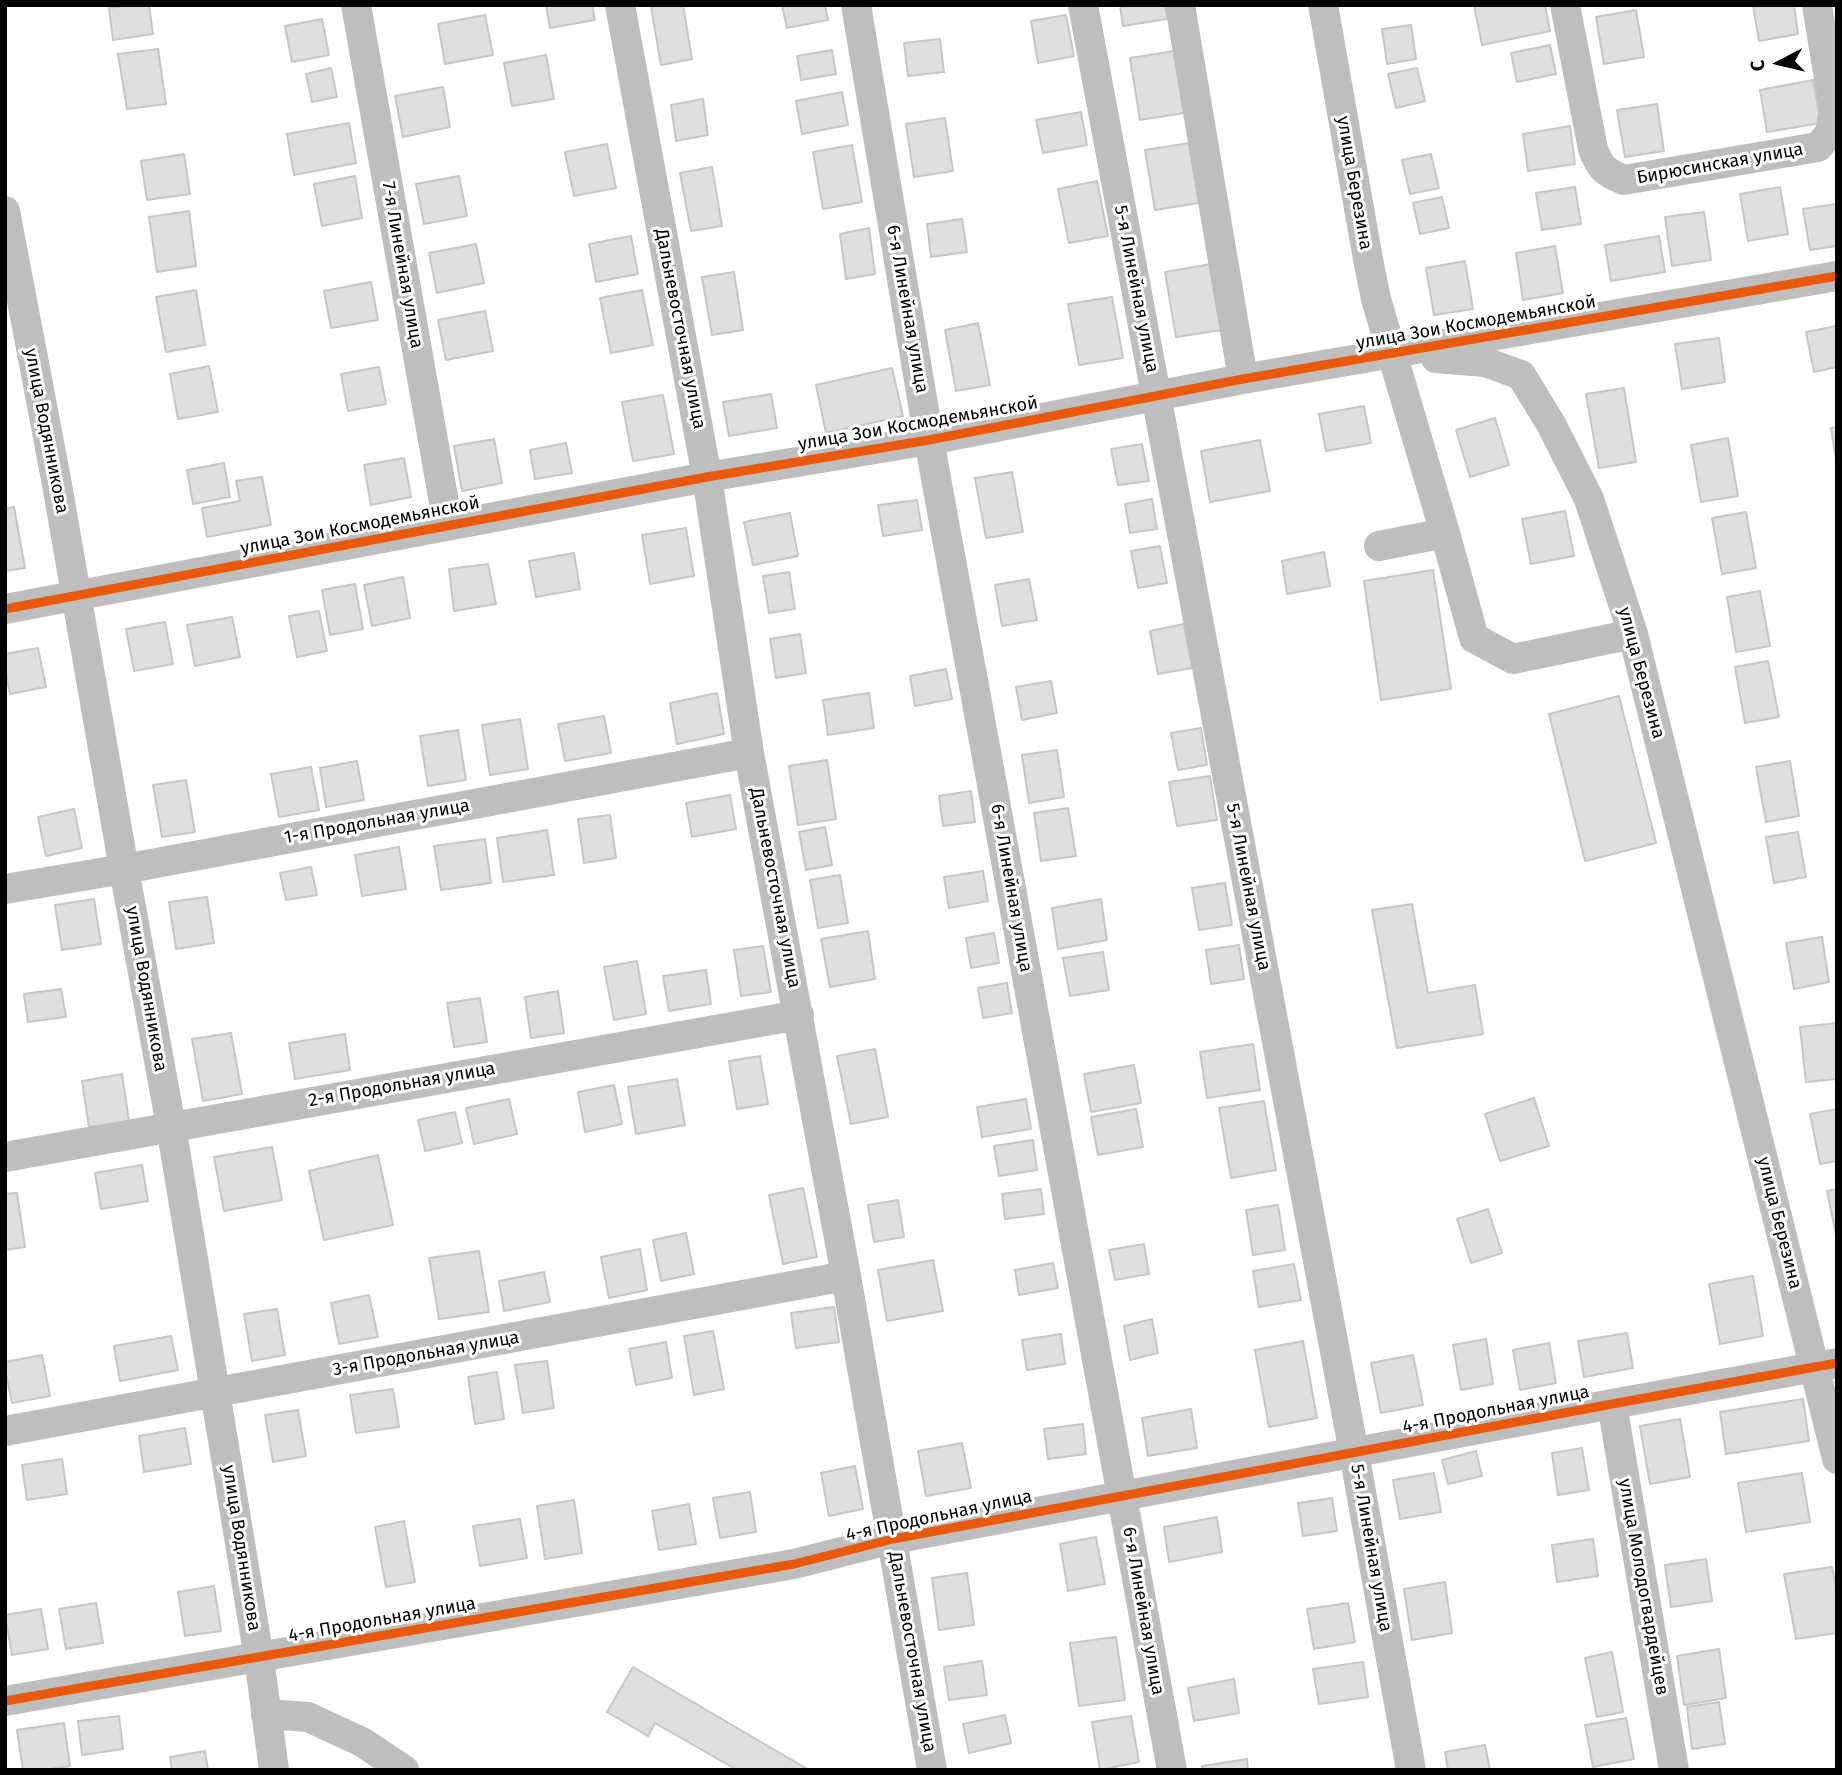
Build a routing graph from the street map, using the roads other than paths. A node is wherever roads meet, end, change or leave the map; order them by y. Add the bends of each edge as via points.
1 (356, 5) edge
2 (620, 5) edge
3 (856, 5) edge
4 (1083, 5) edge
5 (1180, 5) edge
6 (1324, 5) edge
7 (1565, 5) edge
8 (1817, 5) edge
9 (5, 211) edge
10 (1837, 276) edge
11 (15, 317) edge
12 (1393, 354) junction
13 (1243, 379) junction
14 (1156, 396) junction
15 (929, 440) junction
16 (707, 477) junction
17 (448, 525) junction
18 (1445, 533) junction
19 (1380, 546) dead end
20 (77, 596) junction
21 (5, 609) edge
22 (1633, 634) junction
23 (749, 753) junction
24 (124, 869) junction
25 (5, 888) edge
26 (799, 1015) junction
27 (171, 1126) junction
28 (5, 1157) edge
29 (846, 1276) junction
30 (1826, 1365) edge
31 (215, 1393) junction
32 (1612, 1404) junction
33 (5, 1431) edge
34 (1354, 1452) junction
35 (1837, 1459) edge
36 (1122, 1495) junction
37 (893, 1539) junction
38 (259, 1658) junction
39 (5, 1701) edge
40 (266, 1714) junction
41 (274, 1770) edge
42 (404, 1770) edge
43 (932, 1770) edge
44 (1172, 1770) edge
45 (1411, 1770) edge
46 (1674, 1770) edge

1 - 17 street, 7-я Линейная улица
2 - 16 street, Дальневосточная улица
3 - 15 street, 6-я Линейная улица
4 - 14 street, 5-я Линейная улица
5 - 13 street
6 - 12 street, улица Березина via 1368,259
7 - 8 street, Бирюсинская улица via 1593,149 1599,165 1624,180 1818,147 1830,133 1834,110
9 - 11 street, улица Водянникова
10 - 12 street, улица Зои Космодемьянской
11 - 20 street, улица Водянникова
12 - 13 street, улица Зои Космодемьянской
12 - 18 street
12 - 22 street, улица Березина via 1485,362 1521,375 1589,499
13 - 14 street, улица Зои Космодемьянской
14 - 15 street, улица Зои Космодемьянской
14 - 34 street, 5-я Линейная улица
15 - 16 street, улица Зои Космодемьянской
15 - 36 street, 6-я Линейная улица
16 - 17 street, улица Зои Космодемьянской
16 - 23 street, Дальневосточная улица
17 - 20 street, улица Зои Космодемьянской
18 - 19 street
18 - 22 street via 1474,638 1513,659
20 - 21 street, улица Зои Космодемьянской
20 - 24 street, улица Водянникова
22 - 30 street, улица Березина
23 - 24 street, 1-я Продольная улица
23 - 26 street, Дальневосточная улица
24 - 25 street, 1-я Продольная улица
24 - 27 street, улица Водянникова
26 - 27 street, 2-я Продольная улица
26 - 29 street, Дальневосточная улица
27 - 28 street, 2-я Продольная улица
27 - 31 street, улица Водянникова
29 - 31 street, 3-я Продольная улица
29 - 37 street, Дальневосточная улица
30 - 32 street, 4-я Продольная улица
30 - 35 street, улица Березина
31 - 33 street, 3-я Продольная улица
31 - 38 street, улица Водянникова
32 - 34 street, 4-я Продольная улица
32 - 46 street, улица Молодогвардейцев
34 - 36 street, 4-я Продольная улица
34 - 45 street, 5-я Линейная улица
36 - 37 street, 4-я Продольная улица
36 - 44 street, 6-я Линейная улица
37 - 38 street, 4-я Продольная улица via 794,1564
37 - 43 street, Дальневосточная улица
38 - 39 street, 4-я Продольная улица
38 - 40 street, улица Водянникова
40 - 41 street, улица Водянникова
40 - 42 street via 308,1717 362,1742

